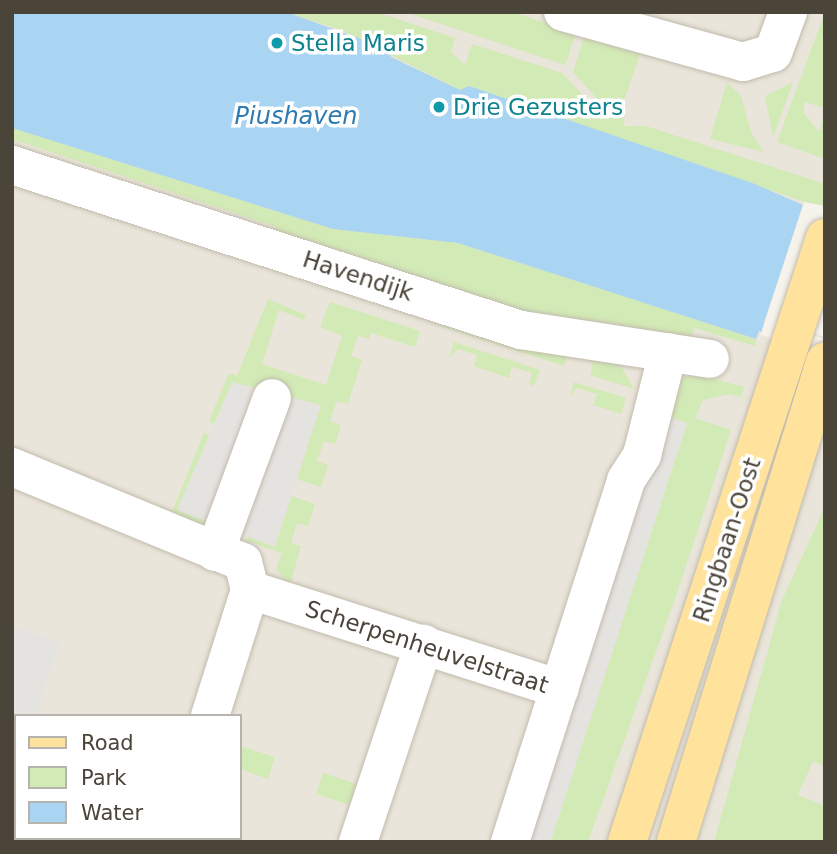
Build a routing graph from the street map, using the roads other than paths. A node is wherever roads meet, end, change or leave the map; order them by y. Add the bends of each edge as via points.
1 (563, 12) edge
2 (788, 12) edge
3 (12, 165) edge
4 (825, 238) edge
5 (668, 352) junction
6 (710, 359) dead end
7 (825, 362) edge
8 (272, 398) dead end
9 (777, 449) junction
10 (12, 467) edge
11 (215, 552) junction
12 (250, 590) junction
13 (424, 644) junction
14 (560, 690) junction
15 (211, 714) edge
16 (358, 842) edge
17 (510, 842) edge
18 (627, 842) edge
19 (676, 842) edge

1 - 2 street via 704,55 743,62 773,53
3 - 5 street, Havendijk via 521,330
4 - 9 main road, Ringbaan-Oost
5 - 6 street, Havendijk
5 - 14 street, Scherpenheuvelstraat via 642,455 626,480
7 - 9 main road, Ringbaan-Oost
8 - 11 street
9 - 18 main road, Ringbaan-Oost
9 - 19 main road, Ringbaan-Oost
10 - 11 street
11 - 12 street via 243,562
12 - 13 street, Scherpenheuvelstraat
12 - 15 street
13 - 14 street, Scherpenheuvelstraat
13 - 16 street
14 - 17 street

